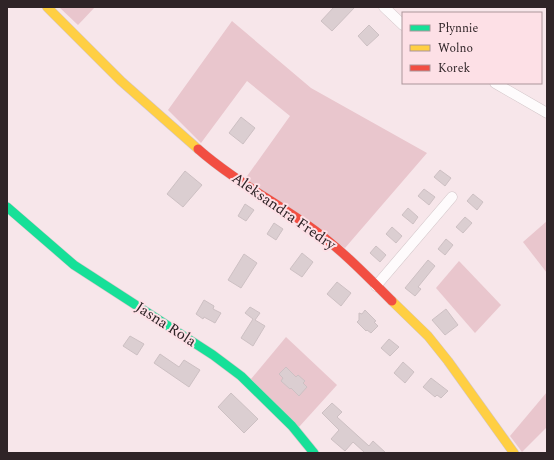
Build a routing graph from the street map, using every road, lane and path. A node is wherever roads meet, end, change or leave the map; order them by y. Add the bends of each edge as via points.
1 (47, 7) edge
2 (384, 7) edge
3 (402, 24) edge
4 (497, 84) edge
5 (547, 112) edge
6 (452, 197) dead end
7 (7, 207) edge
8 (376, 286) junction
9 (314, 453) edge
10 (514, 453) edge

1 - 8 street, Aleksandra Fredry via 121,81 215,164 338,248
2 - 3 street
4 - 5 street
6 - 8 street
7 - 9 street, Jasna Rola via 74,265 241,376 292,426
8 - 10 street, Aleksandra Fredry via 428,336

